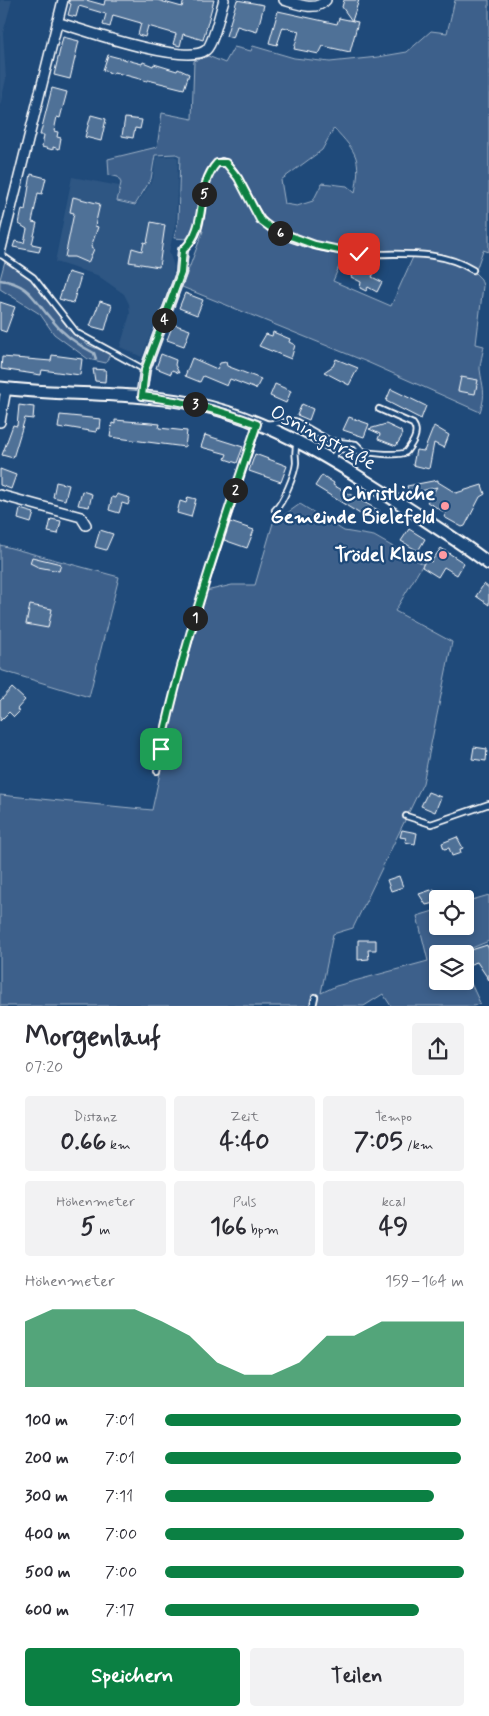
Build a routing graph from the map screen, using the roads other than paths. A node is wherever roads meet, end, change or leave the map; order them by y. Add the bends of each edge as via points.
1 (63, 0) edge
2 (224, 0) edge
3 (284, 0) edge
4 (326, 0) edge
5 (57, 22) junction
6 (183, 250) joint
7 (0, 253) edge
8 (473, 270) dead end
9 (145, 370) junction
10 (3, 389) edge
11 (142, 396) junction
12 (379, 409) dead end
13 (0, 422) edge
14 (257, 424) junction
15 (297, 443) junction
16 (362, 450) junction
17 (331, 460) junction
18 (0, 495) edge
19 (275, 510) dead end
20 (86, 525) dead end
21 (489, 564) edge
22 (158, 771) dead end
23 (489, 804) edge
24 (406, 816) dead end
25 (315, 996) dead end
26 (313, 1006) edge

1 - 5 street
2 - 5 street via 210,45 204,52 196,54 151,49
3 - 4 street via 313,6
5 - 7 street
6 - 8 lane via 196,235 211,169 222,161 238,178 260,220 274,230 315,245 345,251 452,259
6 - 9 street via 181,273
7 - 9 lane via 33,278 78,333
9 - 11 street
10 - 11 main road, Osningstraße
10 - 13 street
11 - 14 main road, Osningstraße via 197,404
12 - 16 lane via 413,424 416,433 409,449 402,455
14 - 15 main road, Osningstraße
14 - 16 lane via 292,421 330,441 356,444
14 - 22 lane via 204,588 170,708
15 - 17 main road, Osningstraße
15 - 19 lane via 295,468 284,498
16 - 17 lane via 339,449
17 - 21 main road, Osningstraße
18 - 20 street via 81,517
23 - 24 lane via 431,824
25 - 26 lane

